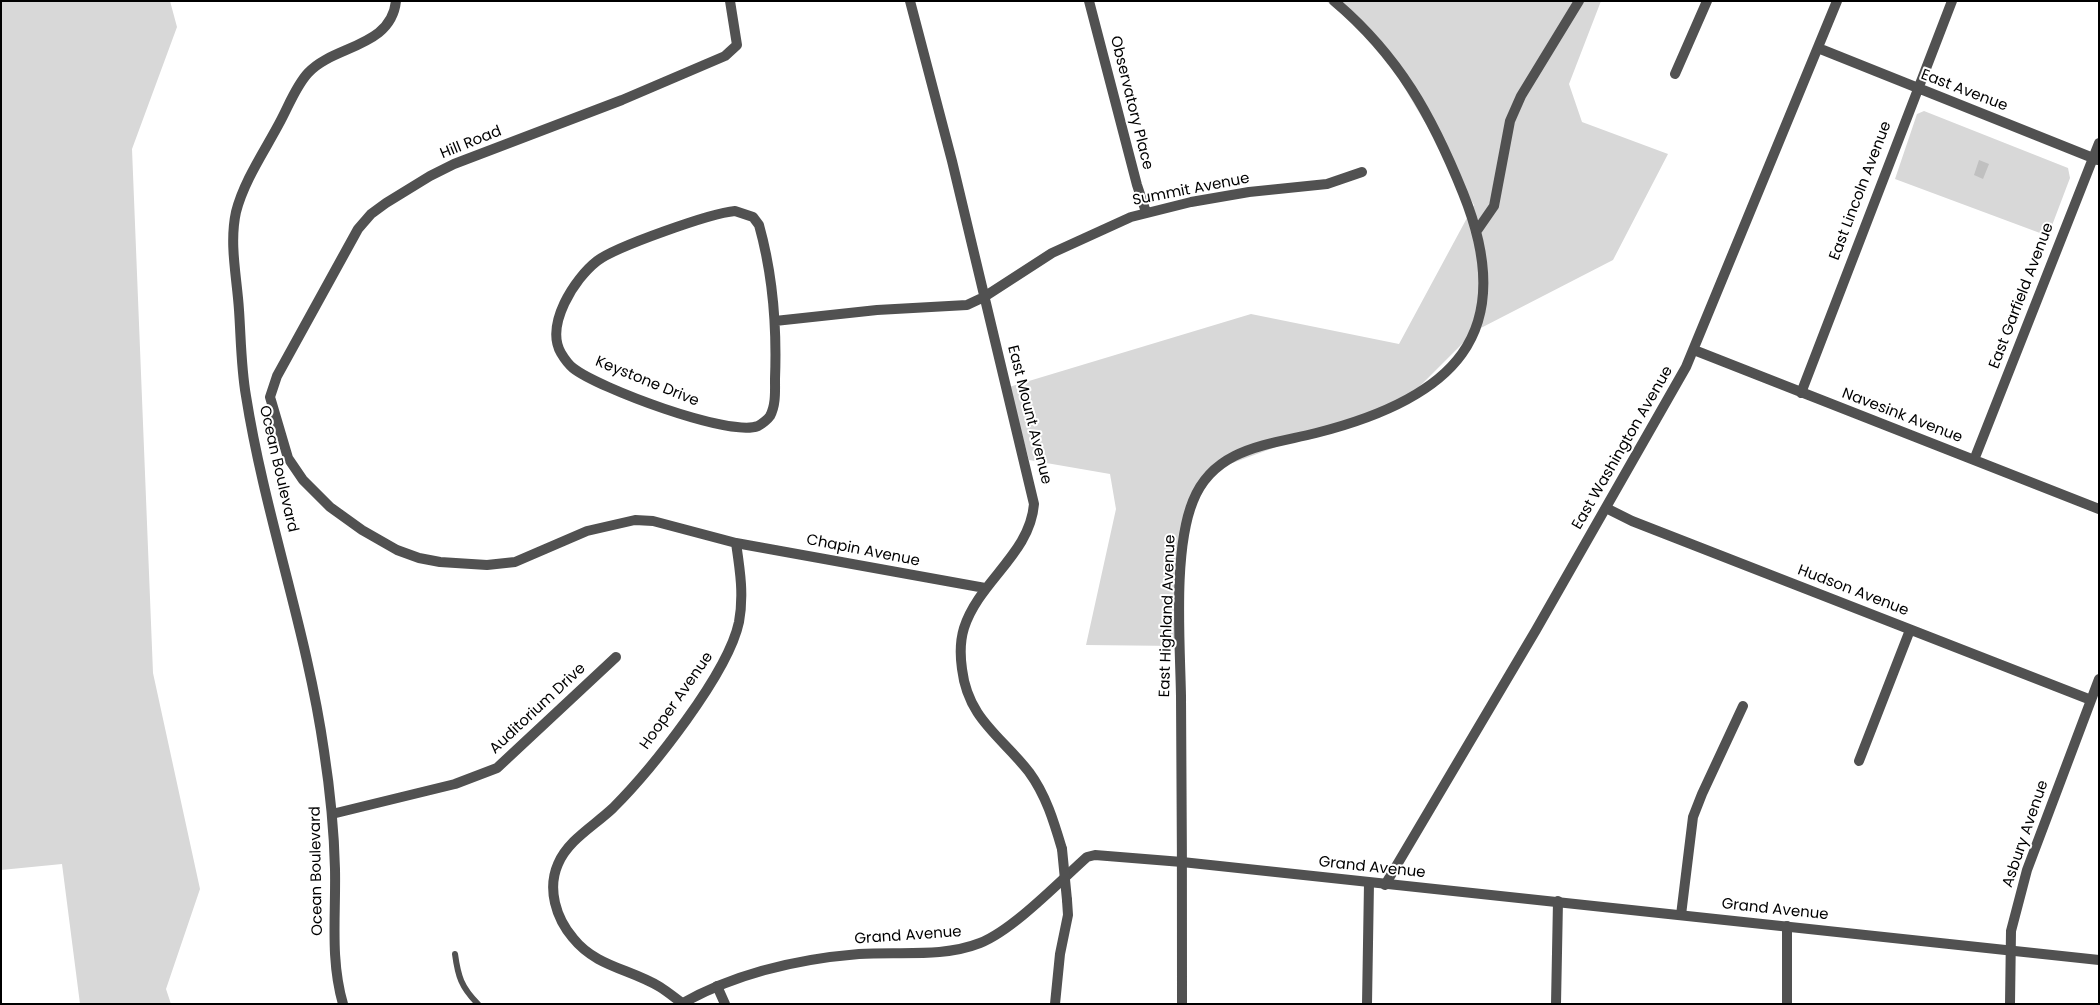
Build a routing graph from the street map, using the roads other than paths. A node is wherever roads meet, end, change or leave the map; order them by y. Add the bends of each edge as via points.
1 (396, 1) edge
2 (730, 1) edge
3 (910, 1) edge
4 (1089, 1) edge
5 (1334, 1) edge
6 (1579, 1) edge
7 (1707, 1) edge
8 (1837, 1) edge
9 (1952, 1) edge
10 (1818, 48) junction
11 (1675, 74) dead end
12 (1917, 89) junction
13 (2099, 143) edge
14 (2096, 159) edge
15 (1362, 172) dead end
16 (1146, 212) junction
17 (1476, 232) junction
18 (984, 297) junction
19 (775, 321) junction
20 (1694, 350) junction
21 (1801, 393) junction
22 (1974, 460) junction
23 (1606, 508) junction
24 (2099, 509) edge
25 (736, 543) junction
26 (985, 588) junction
27 (1910, 630) junction
28 (616, 657) dead end
29 (2099, 679) edge
30 (2091, 700) junction
31 (1744, 706) dead end
32 (1859, 761) dead end
33 (332, 814) junction
34 (1182, 862) junction
35 (1369, 883) junction
36 (1385, 885) junction
37 (1558, 901) junction
38 (1681, 915) junction
39 (1787, 926) junction
40 (2010, 950) junction
41 (455, 954) dead end
42 (2099, 960) edge
43 (717, 986) junction
44 (681, 1003) edge
45 (343, 1004) edge
46 (478, 1004) edge
47 (725, 1004) edge
48 (1055, 1004) edge
49 (1182, 1004) edge
50 (1367, 1004) edge
51 (1556, 1004) edge
52 (1787, 1004) edge
53 (2010, 1004) edge

1 - 33 street, Ocean Boulevard via 392,17 383,29 372,38 320,62 302,80 247,185 236,210 234,224 246,394 316,705
2 - 25 street, Hill Road via 738,45 725,56 622,100 454,164 371,214 358,229 337,267 277,376 270,397 288,458 303,480 330,507 362,530 397,550 419,558 487,566 507,563 587,531 635,520 653,521
3 - 18 street, East Mount Avenue
4 - 16 street, Observatory Place
5 - 17 street, East Highland Avenue via 1374,38 1415,94 1443,144
6 - 17 street via 1510,121 1494,206
7 - 11 street
8 - 10 street, East Washington Avenue
9 - 12 street, East Lincoln Avenue
10 - 12 street, East Avenue
10 - 20 street, East Washington Avenue
12 - 14 street, East Avenue
12 - 21 street, East Lincoln Avenue
13 - 14 street, East Garfield Avenue
14 - 22 street, East Garfield Avenue
15 - 16 street, Summit Avenue via 1327,184 1249,192
16 - 18 street, Summit Avenue via 1069,244
17 - 34 street, East Highland Avenue via 1485,278 1481,314 1470,343 1449,370 1405,400 1360,420 1257,446 1228,458 1211,472 1193,501 1182,550
18 - 19 street via 967,305
18 - 26 street, East Mount Avenue via 1034,504 1029,532
19 - 19 street, Keystone Drive via 759,225 753,217 735,211 712,215 597,261 568,296 555,331 561,353 574,368 657,405 708,422 743,427 758,426 770,415 774,405
20 - 21 street, Navesink Avenue
20 - 23 street, East Washington Avenue
21 - 22 street, Navesink Avenue
22 - 24 street, Navesink Avenue
23 - 27 street, Hudson Avenue
23 - 36 street, East Washington Avenue
25 - 26 street, Chapin Avenue
25 - 44 street, Hooper Avenue via 743,597 739,623 728,653 695,706 644,774 571,845 557,865 553,880 554,903 562,921 584,950 607,965 660,986
26 - 48 street, East Mount Avenue, bridge via 969,616 961,642 962,673 966,693 982,722 1039,788 1062,849 1068,915
27 - 30 street, Hudson Avenue
27 - 32 street
28 - 33 street, Auditorium Drive via 497,768 455,784
29 - 30 street, Asbury Avenue
30 - 40 street, Asbury Avenue via 2027,870 2011,931
31 - 38 street via 1693,817
33 - 45 street, Ocean Boulevard via 334,944 338,988
34 - 35 street, Grand Avenue
34 - 43 street, Grand Avenue via 1086,857 1003,930 970,947 814,960 765,970
34 - 49 street, East Highland Avenue
35 - 36 street, Grand Avenue
35 - 50 street
36 - 37 street, Grand Avenue
37 - 38 street, Grand Avenue
37 - 51 street
38 - 39 street, Grand Avenue
39 - 40 street, Grand Avenue
39 - 52 street
40 - 42 street, Grand Avenue
40 - 53 street, Asbury Avenue
41 - 46 lane via 459,978
43 - 44 street, Grand Avenue
43 - 47 street

